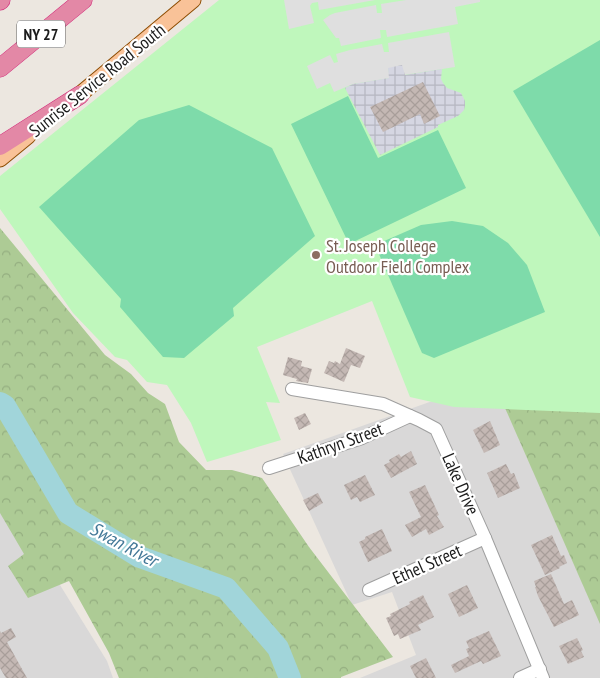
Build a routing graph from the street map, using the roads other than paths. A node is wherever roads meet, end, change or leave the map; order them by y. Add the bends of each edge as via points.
1 (83, 0) edge
2 (193, 0) edge
3 (0, 68) edge
4 (80, 95) junction
5 (0, 146) edge
6 (0, 158) edge
7 (292, 389) dead end
8 (410, 416) junction
9 (269, 468) dead end
10 (485, 538) junction
11 (369, 590) dead end
12 (541, 674) edge
13 (520, 678) edge

1 - 3 highway, NY 27
2 - 4 main road, Sunrise Service Road South
4 - 5 highway
4 - 6 main road, Sunrise Service Road South
7 - 8 street, Lake Drive via 383,404
8 - 9 street, Kathryn Street via 362,438
8 - 10 street, Lake Drive via 436,429
10 - 11 street, Ethel Street
10 - 12 street, Lake Drive
12 - 13 street

